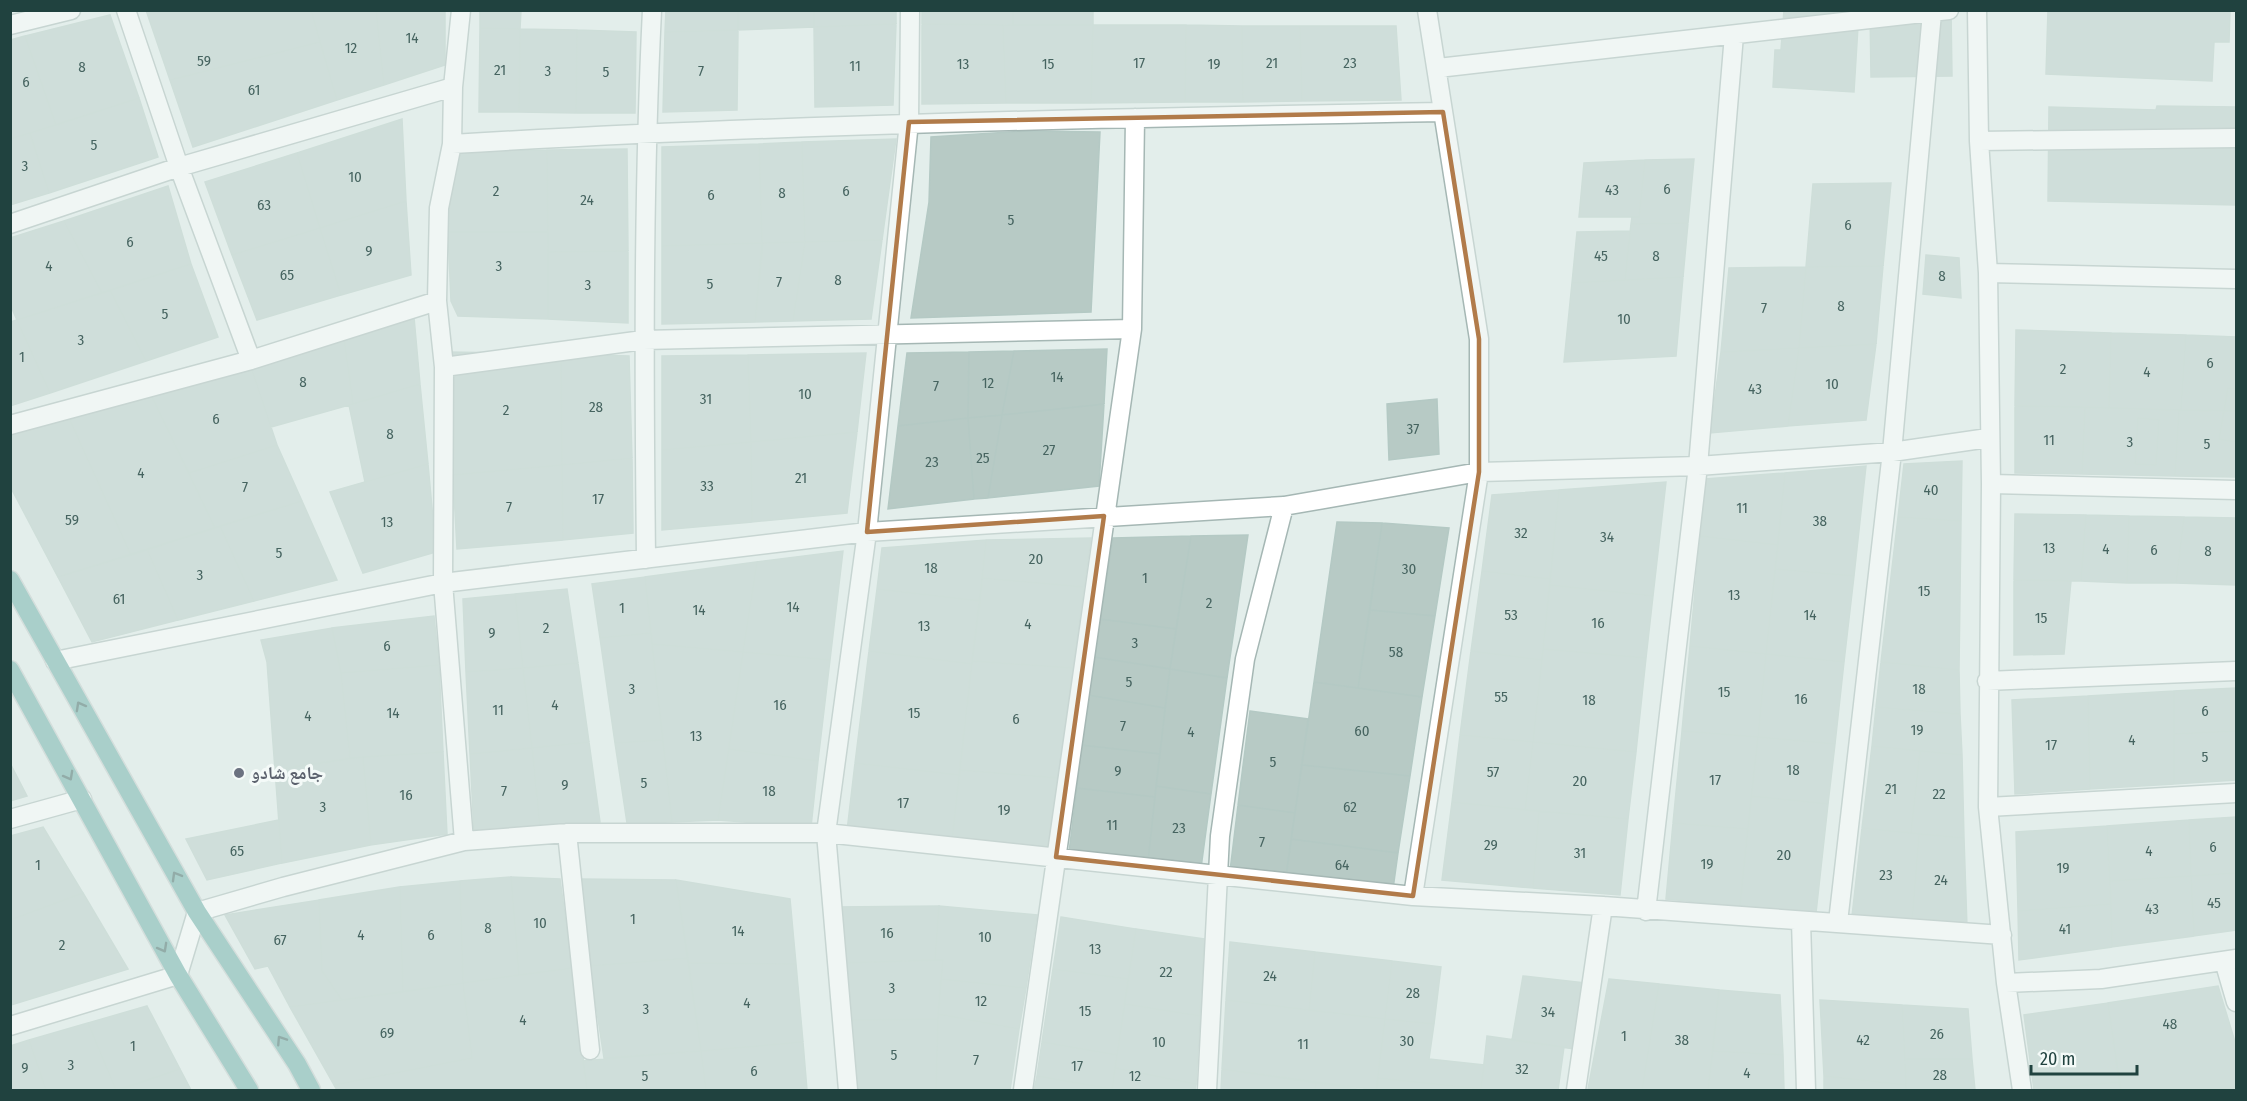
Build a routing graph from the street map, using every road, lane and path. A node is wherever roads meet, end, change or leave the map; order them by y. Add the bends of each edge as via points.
1 (71, 10) edge
2 (126, 10) edge
3 (461, 10) edge
4 (652, 10) edge
5 (910, 10) edge
6 (1427, 10) edge
7 (1977, 10) edge
8 (1941, 12) edge
9 (10, 25) edge
10 (1734, 35) junction
11 (1437, 68) junction
12 (453, 87) junction
13 (1443, 112) junction
14 (1135, 118) junction
15 (909, 122) junction
16 (646, 132) junction
17 (2236, 138) edge
18 (1979, 141) junction
19 (452, 144) junction
20 (179, 167) junction
21 (10, 224) edge
22 (1988, 273) junction
23 (2236, 279) edge
24 (437, 301) junction
25 (1132, 329) junction
26 (886, 333) junction
27 (643, 340) junction
28 (251, 360) junction
29 (444, 368) junction
30 (10, 425) edge
31 (1988, 438) junction
32 (1892, 452) junction
33 (1698, 466) junction
34 (1479, 472) junction
35 (1991, 484) junction
36 (2236, 490) edge
37 (1284, 506) junction
38 (1104, 516) junction
39 (867, 532) junction
40 (646, 559) junction
41 (10, 580) edge
42 (443, 583) junction
43 (55, 661) junction
44 (10, 670) edge
45 (2236, 671) edge
46 (1987, 681) junction
47 (2236, 793) edge
48 (82, 799) junction
49 (1988, 807) junction
50 (10, 819) edge
51 (567, 833) junction
52 (826, 833) junction
53 (464, 841) junction
54 (1056, 857) junction
55 (1217, 877) junction
56 (1413, 896) junction
57 (1603, 906) junction
58 (1646, 911) junction
59 (197, 912) junction
60 (1801, 921) junction
61 (1838, 922) junction
62 (2002, 935) junction
63 (2230, 960) edge
64 (178, 975) junction
65 (2007, 983) junction
66 (2236, 1002) edge
67 (10, 1026) edge
68 (590, 1050) dead end
69 (249, 1090) edge
70 (311, 1090) edge
71 (848, 1090) edge
72 (1023, 1090) edge
73 (1207, 1090) edge
74 (1576, 1090) edge
75 (1806, 1090) edge
76 (2022, 1090) edge

1 - 9 street
2 - 20 street
3 - 12 street
4 - 16 street
5 - 15 street
6 - 11 street
7 - 18 street
8 - 10 street
8 - 32 street
10 - 11 street
10 - 33 street
11 - 13 street
12 - 19 street
12 - 20 street
13 - 14 street
13 - 34 street via 1479,339
14 - 15 street
14 - 25 street
15 - 16 street
15 - 26 street
16 - 19 street
16 - 27 street
17 - 18 street
18 - 22 street
19 - 24 street via 440,208
20 - 21 street
20 - 28 street
22 - 23 street
22 - 31 street
24 - 28 street
24 - 29 street
25 - 26 street
25 - 38 street
26 - 27 street
26 - 39 street
27 - 29 street
27 - 40 street
28 - 30 street
29 - 42 street
31 - 32 street
31 - 35 street
32 - 33 street
32 - 61 street
33 - 34 street
33 - 58 street
34 - 37 street
34 - 56 street
35 - 36 street
35 - 46 street
37 - 38 street
37 - 55 street via 1245,659
38 - 39 street
38 - 54 street
39 - 40 street
39 - 52 street
40 - 42 street
41 - 43 main road
42 - 43 street
42 - 53 street
59 -> 43 main road
44 -> 48 main road
45 - 46 street
46 - 49 street
47 - 49 street
48 - 50 street
48 -> 64 main road
49 - 62 street
51 - 52 street
51 - 53 street
51 - 68 street
52 - 54 street
52 - 71 street
53 - 59 street via 283,886
54 - 55 street
54 - 72 street
55 - 56 street
55 - 73 street
56 - 57 street
57 - 58 street
57 - 74 street
58 - 60 street
59 - 64 street
70 -> 59 main road
60 - 61 street
60 - 75 street
61 - 62 street
62 - 65 street
63 - 65 street via 2101,979
63 - 66 street
64 - 67 street
64 - 69 main road
65 - 76 street

